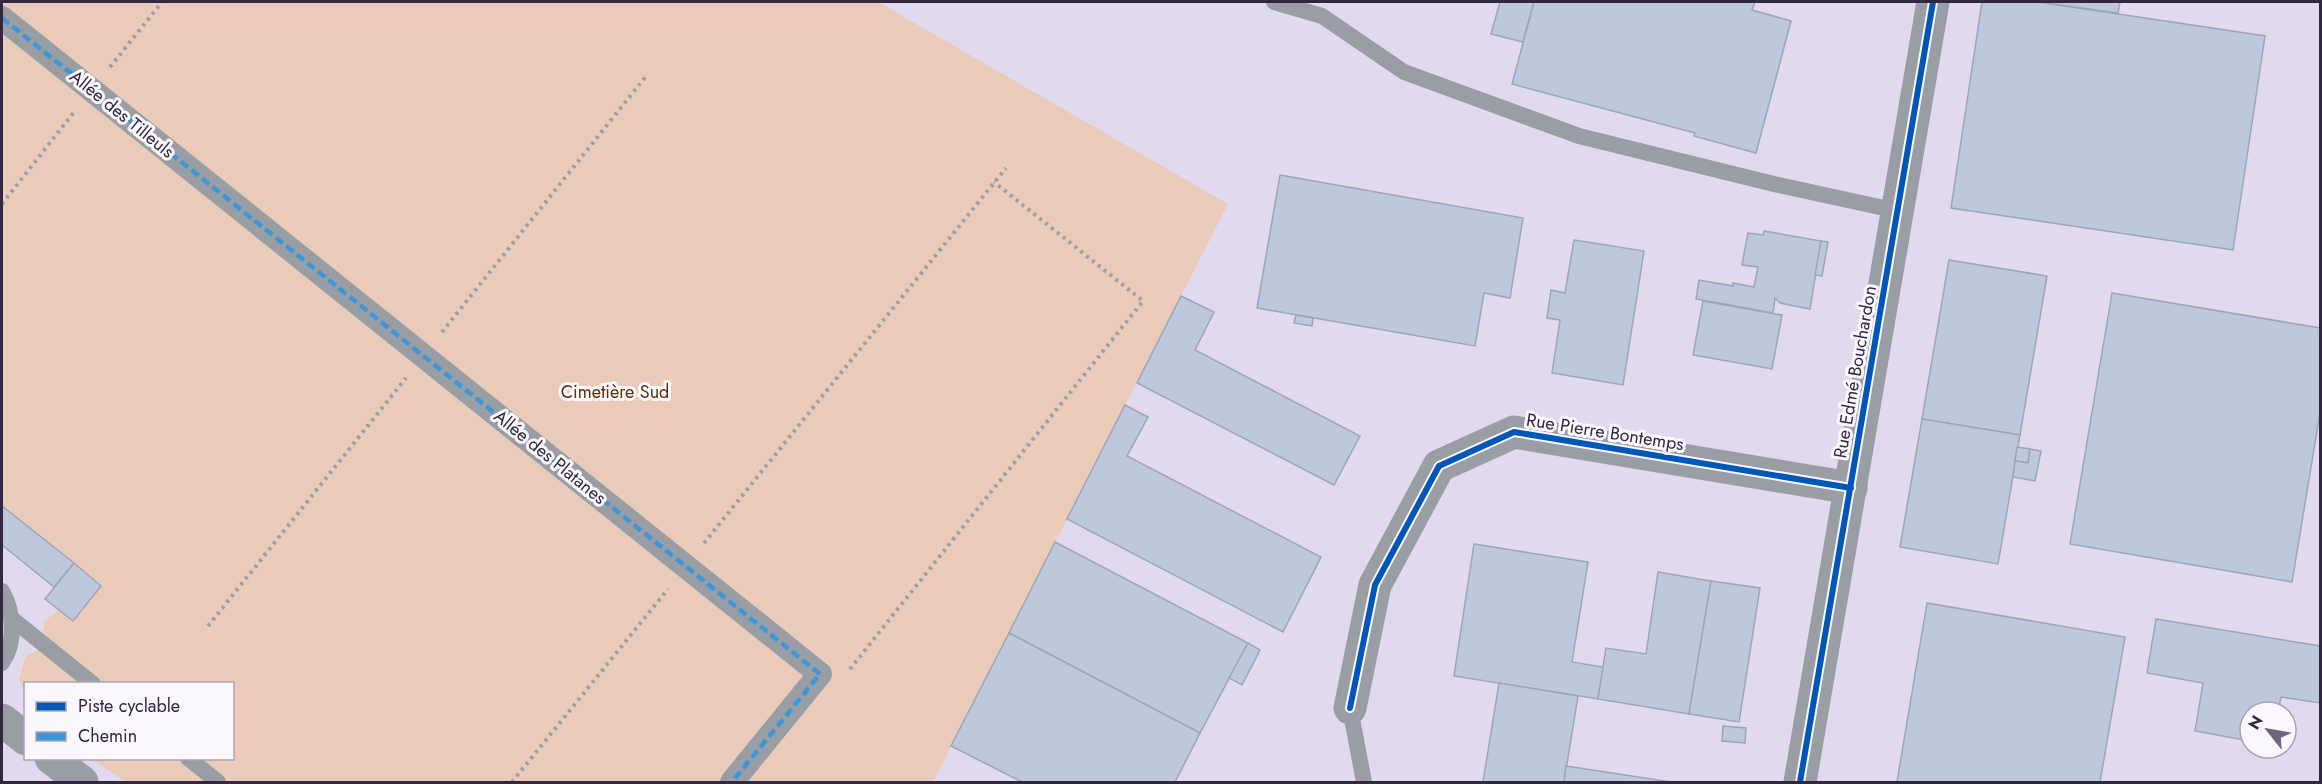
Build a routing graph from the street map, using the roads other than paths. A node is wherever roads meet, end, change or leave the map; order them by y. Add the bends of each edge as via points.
1 (1274, 2) edge
2 (1933, 2) edge
3 (2, 18) edge
4 (1898, 211) junction
5 (280, 241) joint
6 (1851, 488) junction
7 (2, 591) edge
8 (11, 618) junction
9 (2, 663) edge
10 (91, 682) edge
11 (1350, 708) joint
12 (2, 720) edge
13 (24, 737) edge
14 (52, 760) edge
15 (189, 760) edge
16 (82, 783) edge
17 (218, 783) edge
18 (732, 783) edge
19 (1364, 783) edge
20 (1800, 783) edge

1 - 4 lane via 1322,16 1404,72 1579,136
2 - 4 street, Rue Edmé Bouchardon
3 - 5 street, Allée des Tilleuls
4 - 6 street, Rue Edmé Bouchardon
5 - 18 street, Allée des Platanes via 820,674
6 - 11 street, Rue Pierre Bontemps via 1514,432 1439,466 1374,585
6 - 20 street, Rue Edmé Bouchardon
7 - 8 lane
8 - 9 lane via 11,637
8 - 10 lane
11 - 19 lane
12 - 13 street
14 - 16 street
15 - 17 lane

